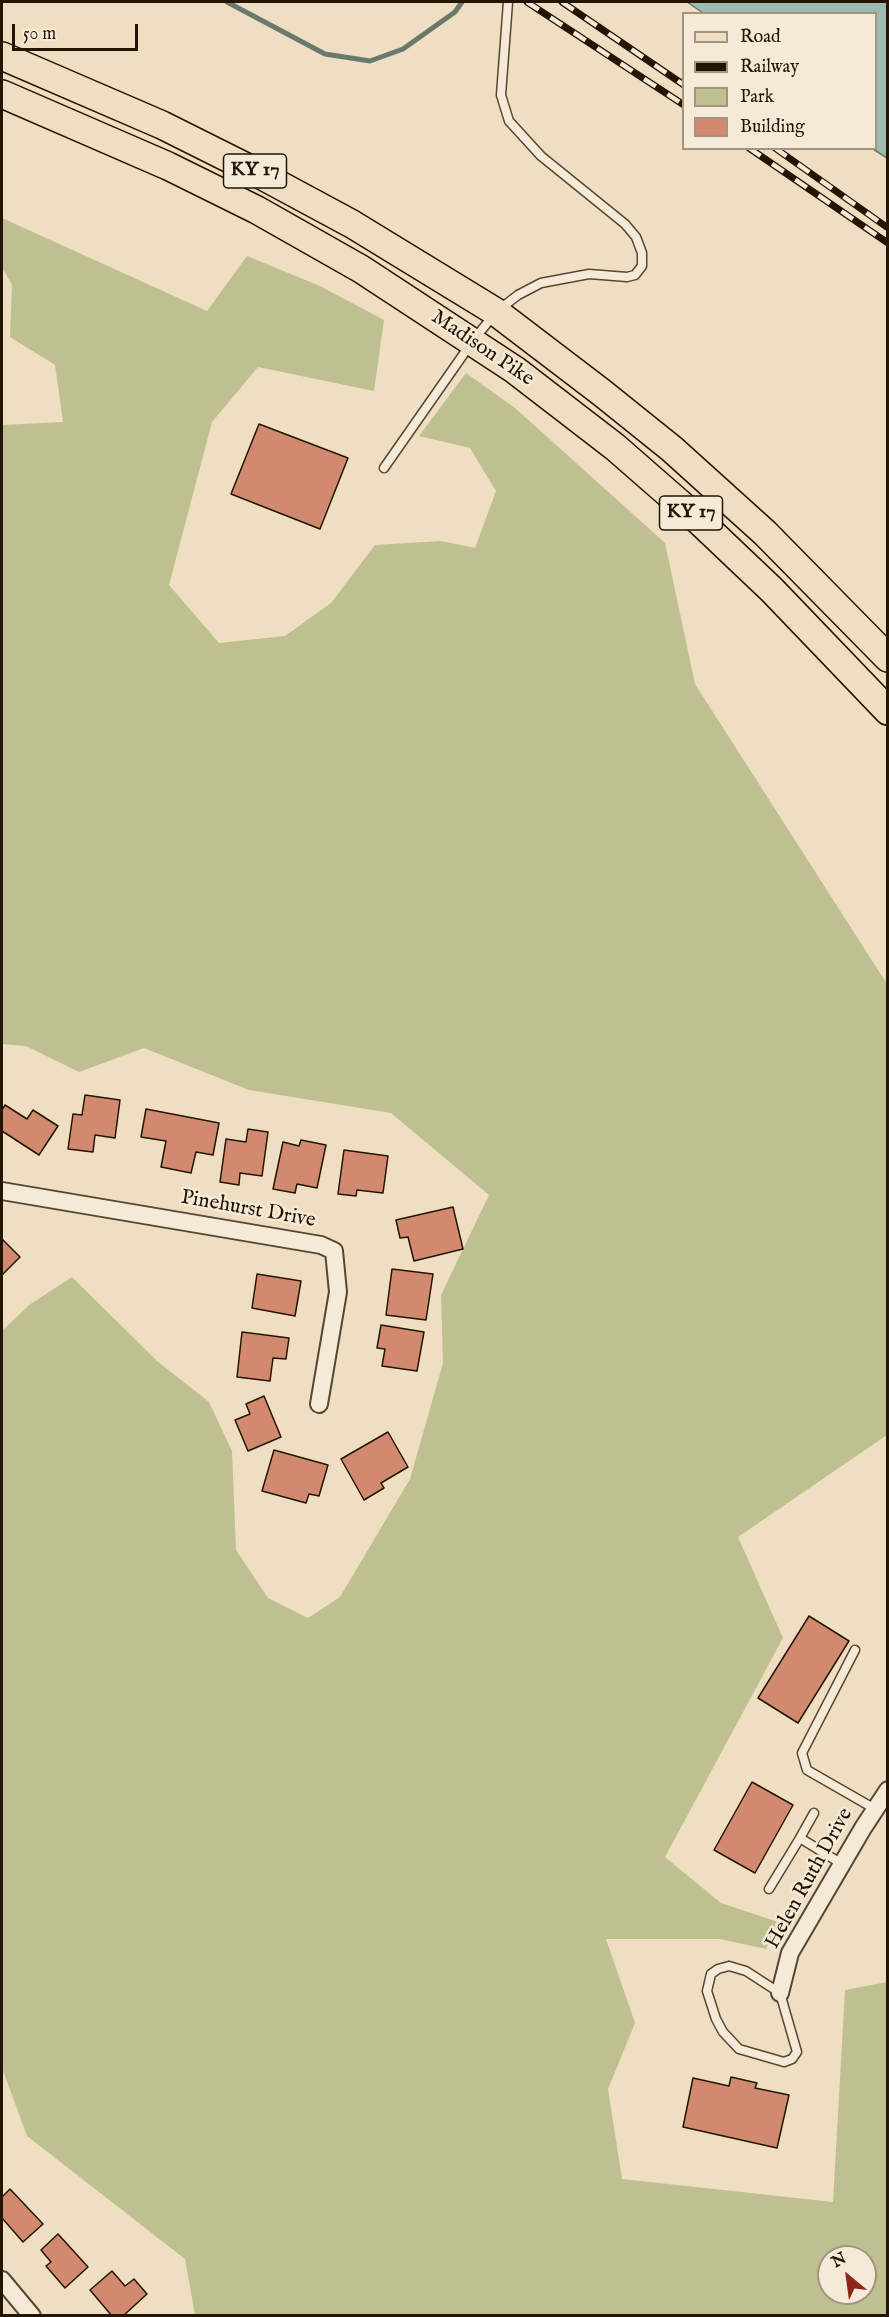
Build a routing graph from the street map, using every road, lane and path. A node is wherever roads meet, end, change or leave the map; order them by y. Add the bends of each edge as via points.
1 (508, 2) edge
2 (2, 56) edge
3 (2, 94) edge
4 (496, 312) junction
5 (472, 342) junction
6 (384, 468) dead end
7 (888, 658) edge
8 (888, 711) edge
9 (2, 1191) edge
10 (319, 1404) dead end
11 (855, 1650) dead end
12 (888, 1790) edge
13 (875, 1809) junction
14 (813, 1813) dead end
15 (800, 1838) junction
16 (842, 1864) junction
17 (769, 1889) dead end
18 (780, 1993) junction
19 (2, 2280) edge
20 (32, 2316) edge

1 - 4 lane via 501,95 509,121 542,156 625,224 636,237 642,267 627,277 589,274 541,283
2 - 4 main road, Madison Pike / KY 17 via 162,125 248,168 352,224
3 - 5 main road, Madison Pike / KY 17 via 168,166 257,210 361,268
4 - 5 lane
4 - 7 main road, Madison Pike / KY 17 via 672,449 765,533
5 - 6 lane
5 - 8 main road, Madison Pike / KY 17 via 615,447 694,516 772,590
9 - 10 street, Pinehurst Drive via 321,1245 334,1251 338,1292
11 - 13 lane via 801,1753 807,1770
12 - 13 street, Helen Ruth Drive
13 - 16 street, Helen Ruth Drive
14 - 15 lane
15 - 16 lane
15 - 17 lane
16 - 18 street, Helen Ruth Drive via 790,1953
18 - 18 lane via 746,1971 729,1966 711,1974 707,1991 723,2032 739,2049 784,2062 797,2052
19 - 20 street

